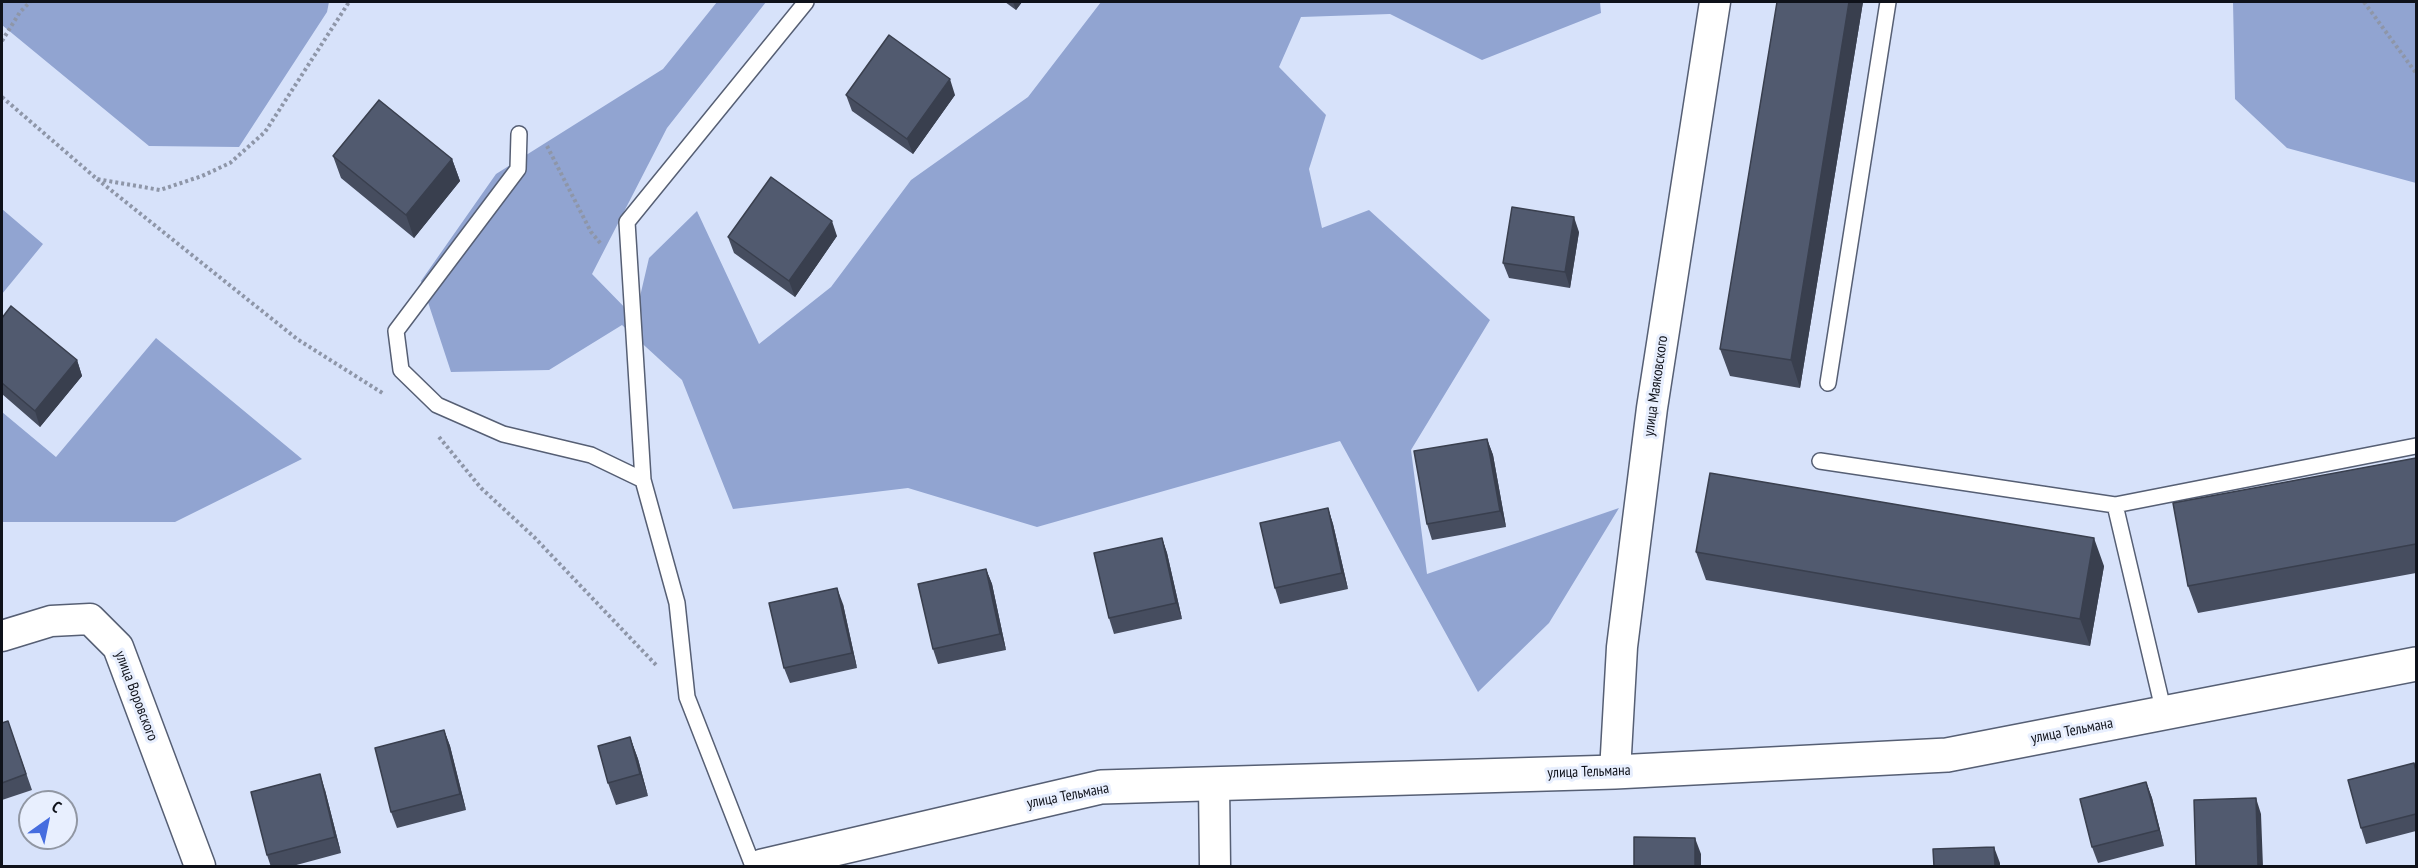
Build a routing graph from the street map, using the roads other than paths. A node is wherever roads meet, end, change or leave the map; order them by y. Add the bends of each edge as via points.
1 (807, 2) edge
2 (1715, 2) edge
3 (1888, 2) edge
4 (519, 134) dead end
5 (1828, 383) dead end
6 (2416, 446) edge
7 (1820, 461) dead end
8 (643, 480) junction
9 (2115, 505) junction
10 (2, 636) edge
11 (2416, 664) edge
12 (2164, 713) junction
13 (1614, 772) junction
14 (1214, 784) junction
15 (200, 867) edge
16 (753, 867) edge
17 (762, 867) edge
18 (1215, 867) edge

1 - 8 lane via 627,222
2 - 13 street, улица Маяковского via 1647,453 1622,647
3 - 5 lane
4 - 8 lane via 518,169 396,331 400,370 437,405 503,434 591,455
6 - 9 lane
7 - 9 lane
8 - 16 lane via 677,603 687,698
9 - 12 lane
10 - 15 street, улица Воровского via 51,621 90,620 118,647
11 - 12 street, улица Тельмана
12 - 13 street, улица Тельмана via 1947,755
13 - 14 street, улица Тельмана
14 - 17 street, улица Тельмана via 1101,787
14 - 18 street

